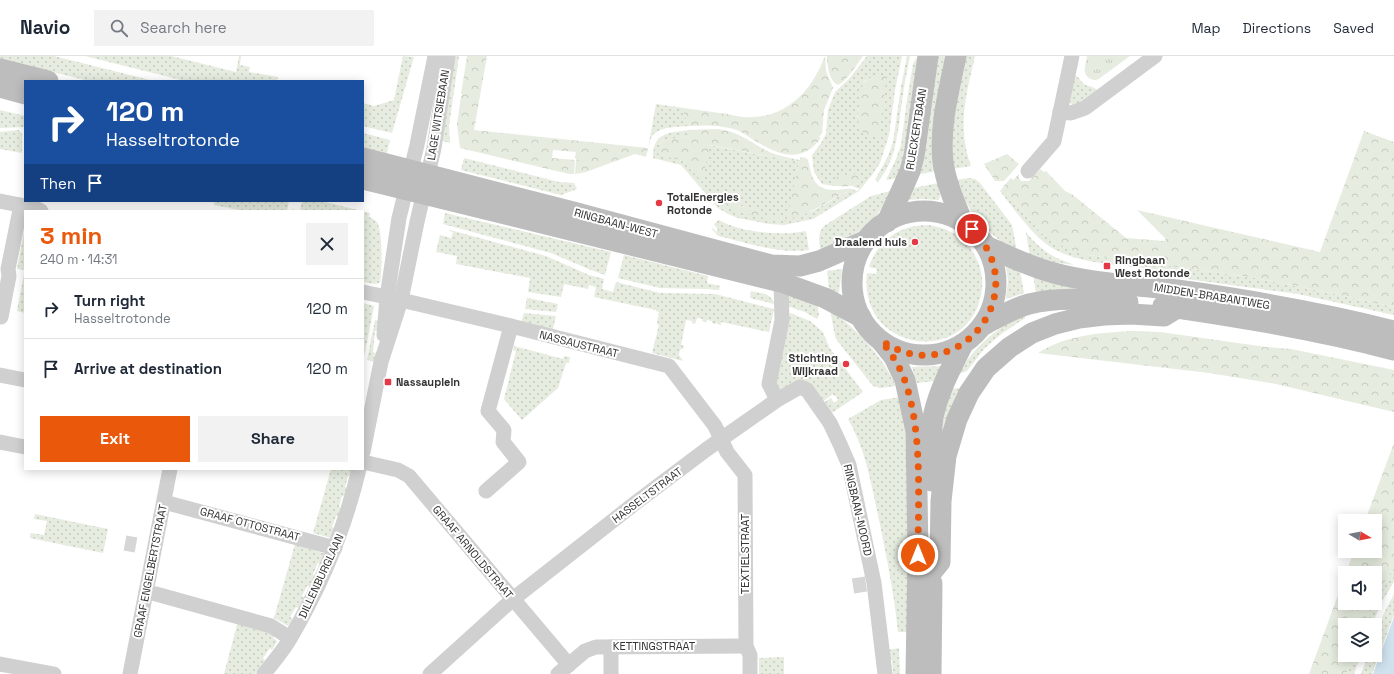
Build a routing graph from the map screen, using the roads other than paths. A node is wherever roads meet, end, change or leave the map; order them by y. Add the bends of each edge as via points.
1 (435, 56) edge
2 (448, 56) edge
3 (928, 56) edge
4 (956, 56) edge
5 (1072, 56) edge
6 (1155, 56) edge
7 (0, 69) edge
8 (44, 80) edge
9 (0, 87) edge
10 (24, 94) edge
11 (1060, 112) junction
12 (364, 158) edge
13 (1028, 171) dead end
14 (364, 179) edge
15 (417, 182) junction
16 (0, 201) edge
17 (21, 205) junction
18 (39, 210) edge
19 (887, 222) junction
20 (963, 223) junction
21 (867, 240) junction
22 (986, 246) junction
23 (781, 282) junction
24 (364, 292) edge
25 (394, 298) junction
26 (1177, 308) junction
27 (1, 317) dead end
28 (861, 317) junction
29 (511, 326) junction
30 (982, 326) junction
31 (1394, 331) edge
32 (882, 341) junction
33 (963, 344) junction
34 (1394, 350) edge
35 (0, 375) edge
36 (24, 380) edge
37 (777, 400) junction
38 (721, 439) junction
39 (0, 442) edge
40 (24, 447) edge
41 (364, 447) edge
42 (364, 462) edge
43 (170, 470) edge
44 (359, 470) edge
45 (486, 491) dead end
46 (164, 502) junction
47 (335, 548) junction
48 (932, 572) junction
49 (146, 592) junction
50 (513, 599) junction
51 (290, 638) junction
52 (746, 646) junction
53 (611, 647) junction
54 (0, 664) edge
55 (564, 669) edge
56 (54, 674) edge
57 (130, 674) edge
58 (264, 674) edge
59 (430, 674) edge
60 (611, 674) edge
61 (750, 674) edge
62 (885, 674) edge
63 (916, 674) edge
64 (931, 674) edge

1 - 15 street, LAGE WITSIEBAAN
2 - 15 street, LAGE WITSIEBAAN via 434,148
3 - 19 main road, RUECKERTBAAN via 912,163
4 - 20 main road via 942,140 948,184
5 - 11 street
6 - 11 street via 1085,108 1071,113
7 - 8 main road
9 - 10 main road
11 - 13 street via 1054,141
12 - 15 main road, RINGBAAN-WEST
14 - 15 main road, RINGBAAN-WEST
15 - 21 main road, RINGBAAN-WEST via 772,265 800,266 825,259
15 - 23 main road, RINGBAAN-WEST
15 - 25 street
16 - 17 street
17 - 18 street
17 - 27 street
19 - 20 main road via 906,214 925,211 945,214
19 - 21 main road
20 - 22 main road via 976,233
21 - 28 main road via 860,250 852,280 854,299
22 - 30 main road via 994,266 996,287 992,308
22 - 31 main road, MIDDEN-BRABANTWEG via 1054,273 1267,304
23 - 28 main road, RINGBAAN-WEST via 825,298
23 - 37 street via 782,320 769,384
24 - 25 street
25 - 29 street, NASSAUSTRAAT
25 - 41 street
26 - 30 main road, MIDDEN-BRABANTWEG via 1080,299 1051,300 1029,304
26 - 34 main road, MIDDEN-BRABANTWEG via 1252,319
26 - 48 main road, MIDDEN-BRABANTWEG via 1164,316 1104,314 1055,324 1032,333 1010,347 986,368 969,393 957,419 946,456 941,501 940,562
28 - 32 main road
29 - 38 street, NASSAUSTRAAT via 669,366 715,426
29 - 45 street via 488,411 504,430 503,442 519,462
30 - 33 main road
32 - 33 main road via 901,351 922,355 944,352
32 - 63 main road via 894,357 905,380 916,431
33 - 48 main road via 944,383 933,419
35 - 36 street
37 - 38 street, HASSELTSTRAAT
37 - 62 street, RINGBAAN-NOORD via 800,387 807,390 840,442 849,465
38 - 50 street, HASSELTSTRAAT
38 - 52 street, TEXTIELSTRAAT via 727,452 745,476
39 - 40 street
42 - 50 street, GRAAF ARNOLDSTRAAT via 398,470 409,476
43 - 46 street, GRAAF ENGELBERTSTRAAT
44 - 47 street, DILLENBURGLAAN via 351,504
46 - 47 street, GRAAF OTTOSTRAAT
46 - 49 street, GRAAF ENGELBERTSTRAAT
47 - 51 street, DILLENBURGLAAN via 315,594
48 - 64 main road
49 - 51 street via 271,626
49 - 57 street, GRAAF ENGELBERTSTRAAT
50 - 55 street, GRAAF ARNOLDSTRAAT
50 - 59 street, HASSELTSTRAAT
51 - 58 street, DILLENBURGLAAN
52 - 53 street, KETTINGSTRAAT
52 - 61 street, TEXTIELSTRAAT via 750,655
53 - 55 street, KETTINGSTRAAT via 596,647 585,651
53 - 60 street
54 - 56 street

